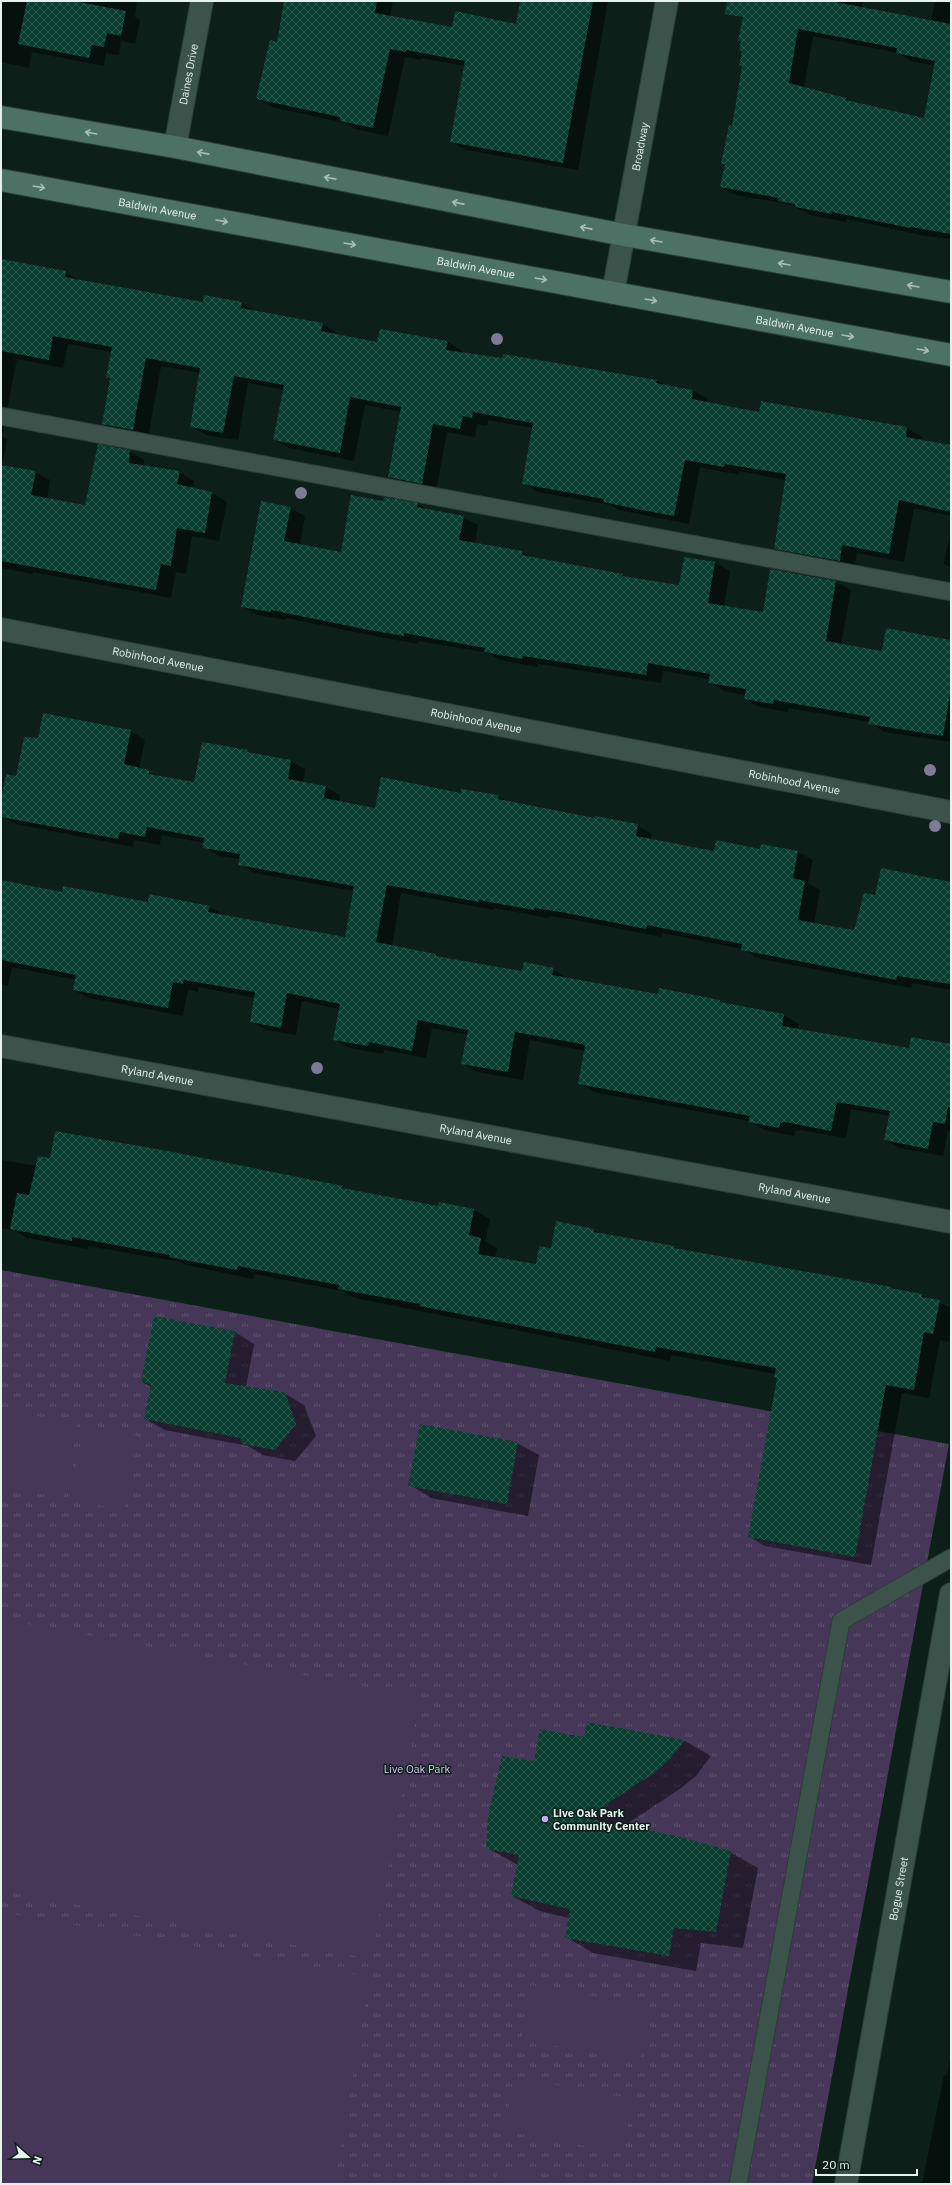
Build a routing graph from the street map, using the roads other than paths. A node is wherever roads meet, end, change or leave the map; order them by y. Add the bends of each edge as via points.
1 (202, 1) edge
2 (667, 1) edge
3 (1, 117) edge
4 (175, 147) junction
5 (1, 180) edge
6 (624, 235) junction
7 (951, 292) edge
8 (613, 293) junction
9 (951, 355) edge
10 (1, 416) edge
11 (951, 592) edge
12 (1, 630) edge
13 (951, 812) edge
14 (1, 1046) edge
15 (951, 1222) edge
16 (951, 1558) edge
17 (951, 1594) edge
18 (738, 2184) edge
19 (846, 2184) edge

1 - 4 street, Daines Drive
2 - 6 street, Broadway
4 -> 3 main road
6 -> 4 main road
5 -> 8 main road, Baldwin Avenue
7 -> 6 main road
6 - 8 street, Broadway
8 -> 9 main road, Baldwin Avenue
10 - 11 lane
12 - 13 street, Robinhood Avenue
14 - 15 street, Ryland Avenue
16 - 18 lane via 841,1622
17 - 19 street, Bogue Street

